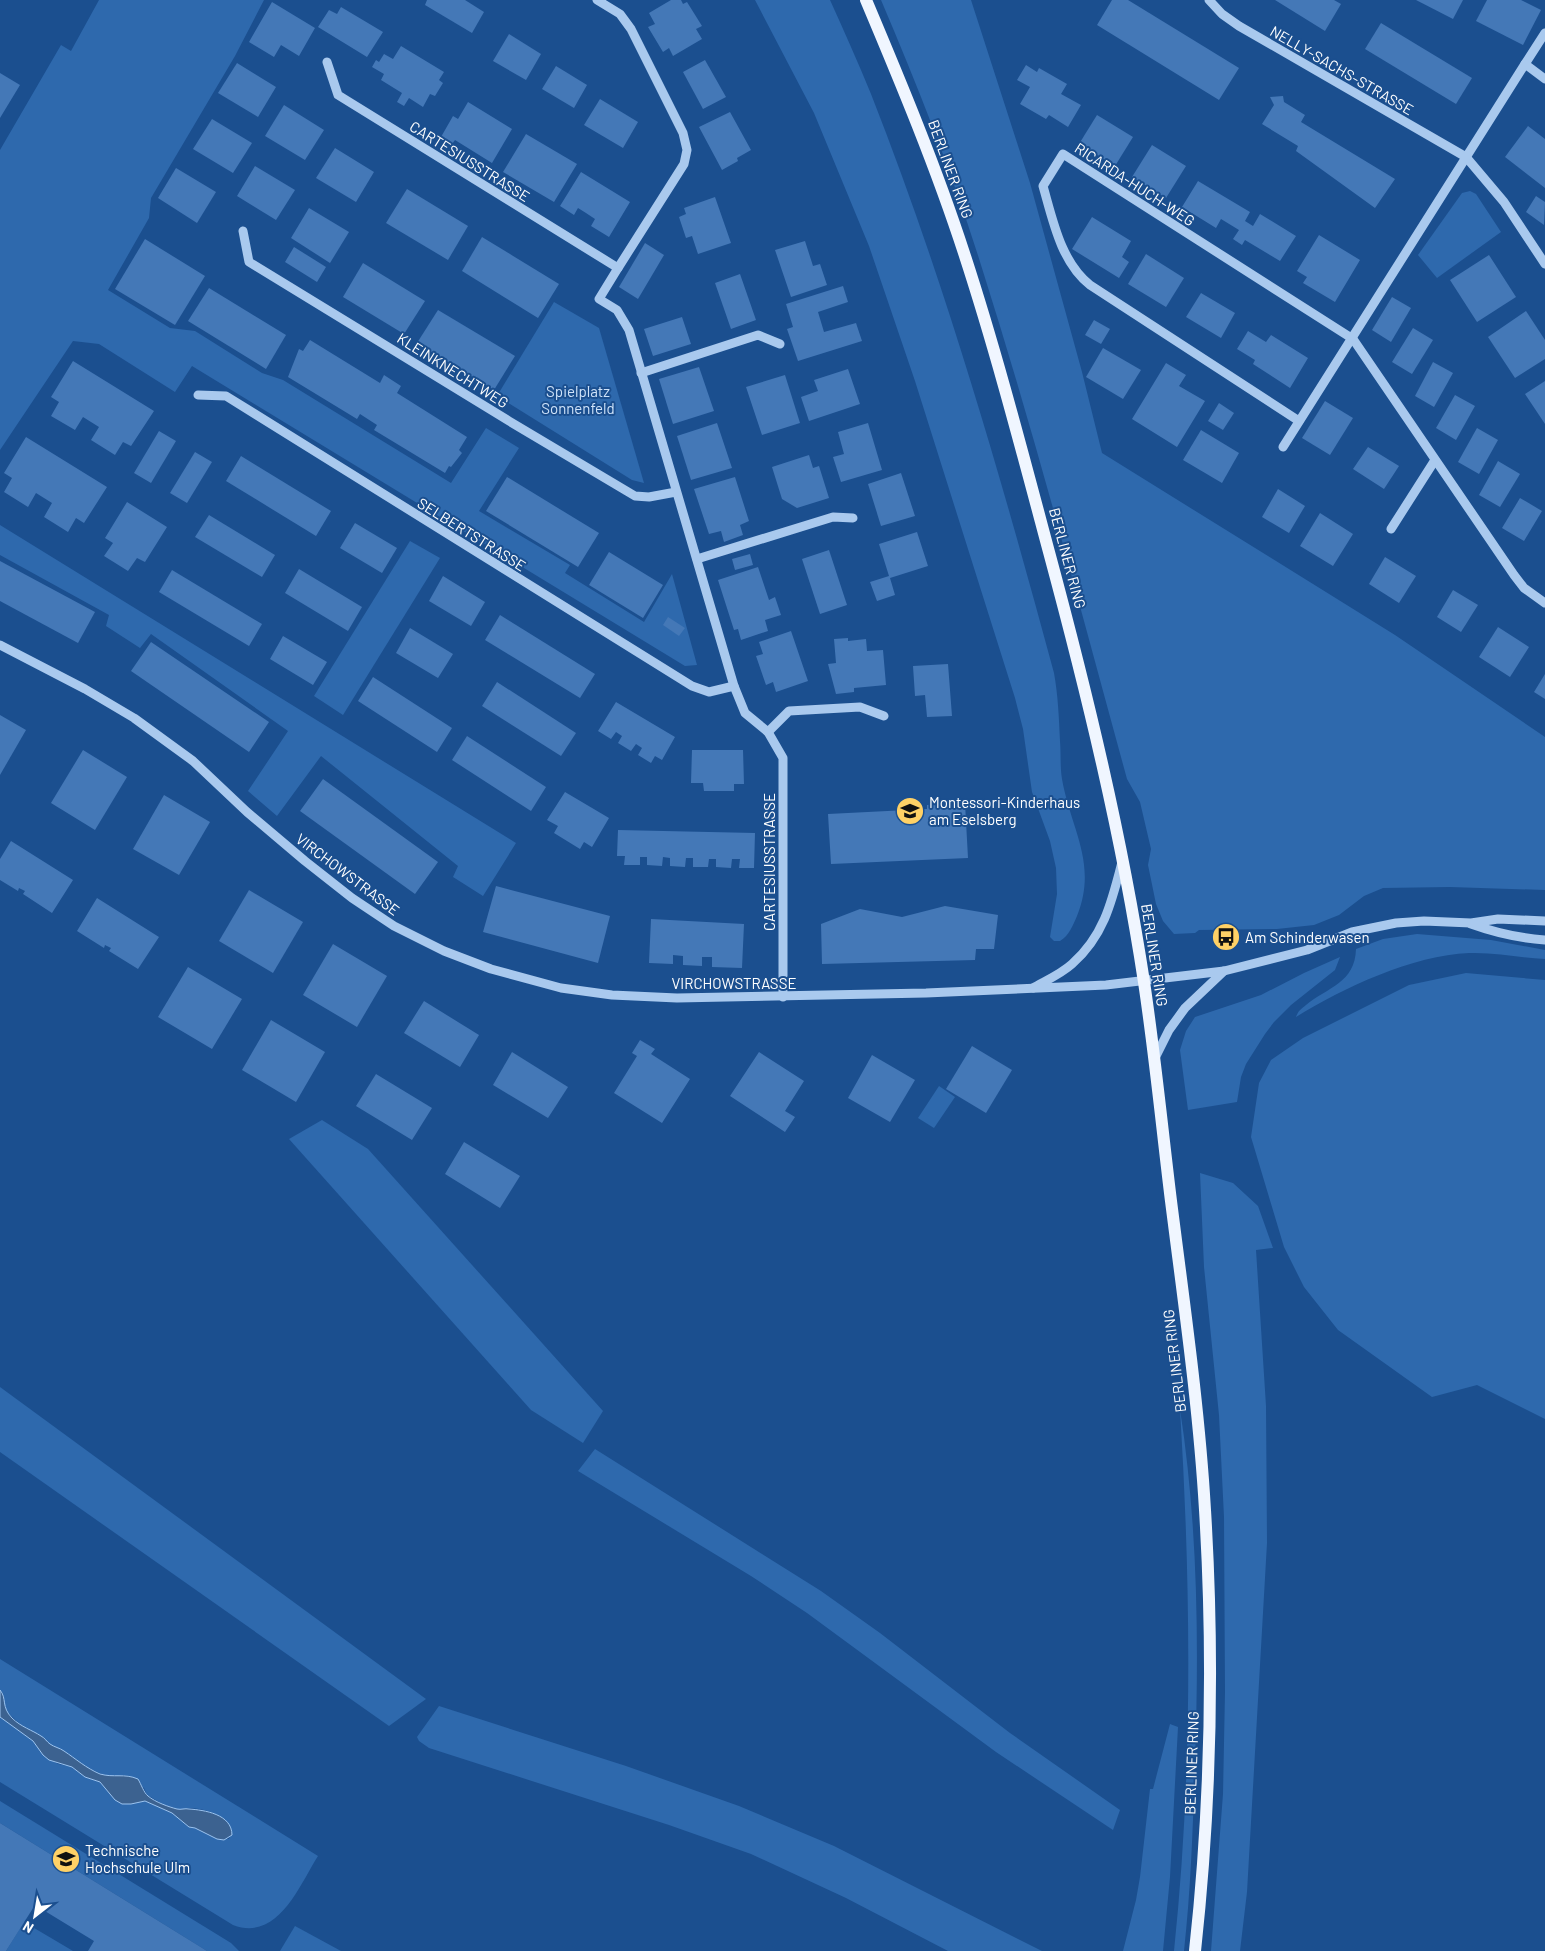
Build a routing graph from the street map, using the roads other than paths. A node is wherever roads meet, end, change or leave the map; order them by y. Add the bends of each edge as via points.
1 (597, 0) edge
2 (866, 0) edge
3 (1209, 0) edge
4 (1545, 32) edge
5 (327, 62) dead end
6 (1526, 64) junction
7 (1545, 79) edge
8 (1466, 158) junction
9 (243, 231) dead end
10 (1541, 253) edge
11 (1545, 264) edge
12 (618, 268) junction
13 (1353, 339) junction
14 (780, 344) dead end
15 (641, 373) junction
16 (198, 395) dead end
17 (1299, 421) junction
18 (1283, 447) dead end
19 (1435, 460) junction
20 (676, 492) junction
21 (853, 518) dead end
22 (1391, 530) dead end
23 (697, 559) junction
24 (1545, 603) edge
25 (0, 644) edge
26 (734, 686) junction
27 (884, 716) dead end
28 (768, 732) junction
29 (1122, 860) junction
30 (1545, 921) edge
31 (1471, 924) junction
32 (1545, 940) edge
33 (1224, 971) junction
34 (1144, 980) junction
35 (1032, 988) junction
36 (783, 997) junction
37 (1154, 1061) junction
38 (1195, 1951) edge

1 - 12 street, CARTESIUSSTRASSE via 620,14 631,29 683,133 688,150 684,164
2 - 29 main road, BERLINER RING via 908,100 963,250 1010,406 1075,647
3 - 8 street, NELLY-SACHS-STRASSE via 1239,26
4 - 6 street
5 - 12 street, CARTESIUSSTRASSE via 338,95
6 - 7 street
6 - 8 street
8 - 10 street, NELLY-SACHS-STRASSE
8 - 13 street
9 - 20 street, KLEINKNECHTWEG via 249,262 509,421 635,496
10 - 11 street, NELLY-SACHS-STRASSE
12 - 15 street, CARTESIUSSTRASSE via 599,299 617,310 629,330
13 - 17 street
13 - 17 street, RICARDA-HUCH-WEG via 1063,154 1043,186 1054,226 1078,276
13 - 19 street, RICARDA-HUCH-WEG
14 - 15 street via 758,335
15 - 20 street, CARTESIUSSTRASSE
16 - 26 street, SELBERTSTRASSE via 226,396 692,686 709,692
17 - 18 street
19 - 22 street
19 - 24 street, RICARDA-HUCH-WEG via 1514,576
20 - 23 street, CARTESIUSSTRASSE
21 - 23 street via 834,517
23 - 26 street, CARTESIUSSTRASSE
25 - 36 street, VIRCHOWSTRASSE via 134,718 193,761 260,823 352,898 394,926 444,951 538,983 595,993 677,998
26 - 28 street, CARTESIUSSTRASSE via 745,713
27 - 28 street via 860,707 789,711
28 - 36 street, CARTESIUSSTRASSE via 783,758
29 - 34 main road, BERLINER RING
29 - 35 street, VIRCHOWSTRASSE via 1112,904 1098,934 1072,965
30 - 31 street via 1498,919
31 - 32 street via 1511,936
31 - 33 street via 1396,923 1352,932 1307,950
33 - 34 street, VIRCHOWSTRASSE
33 - 37 street via 1184,1008
34 - 35 street, VIRCHOWSTRASSE via 1106,986
34 - 37 main road, BERLINER RING
35 - 36 street, VIRCHOWSTRASSE
37 - 38 main road, BERLINER RING via 1200,1444 1208,1559 1207,1768

